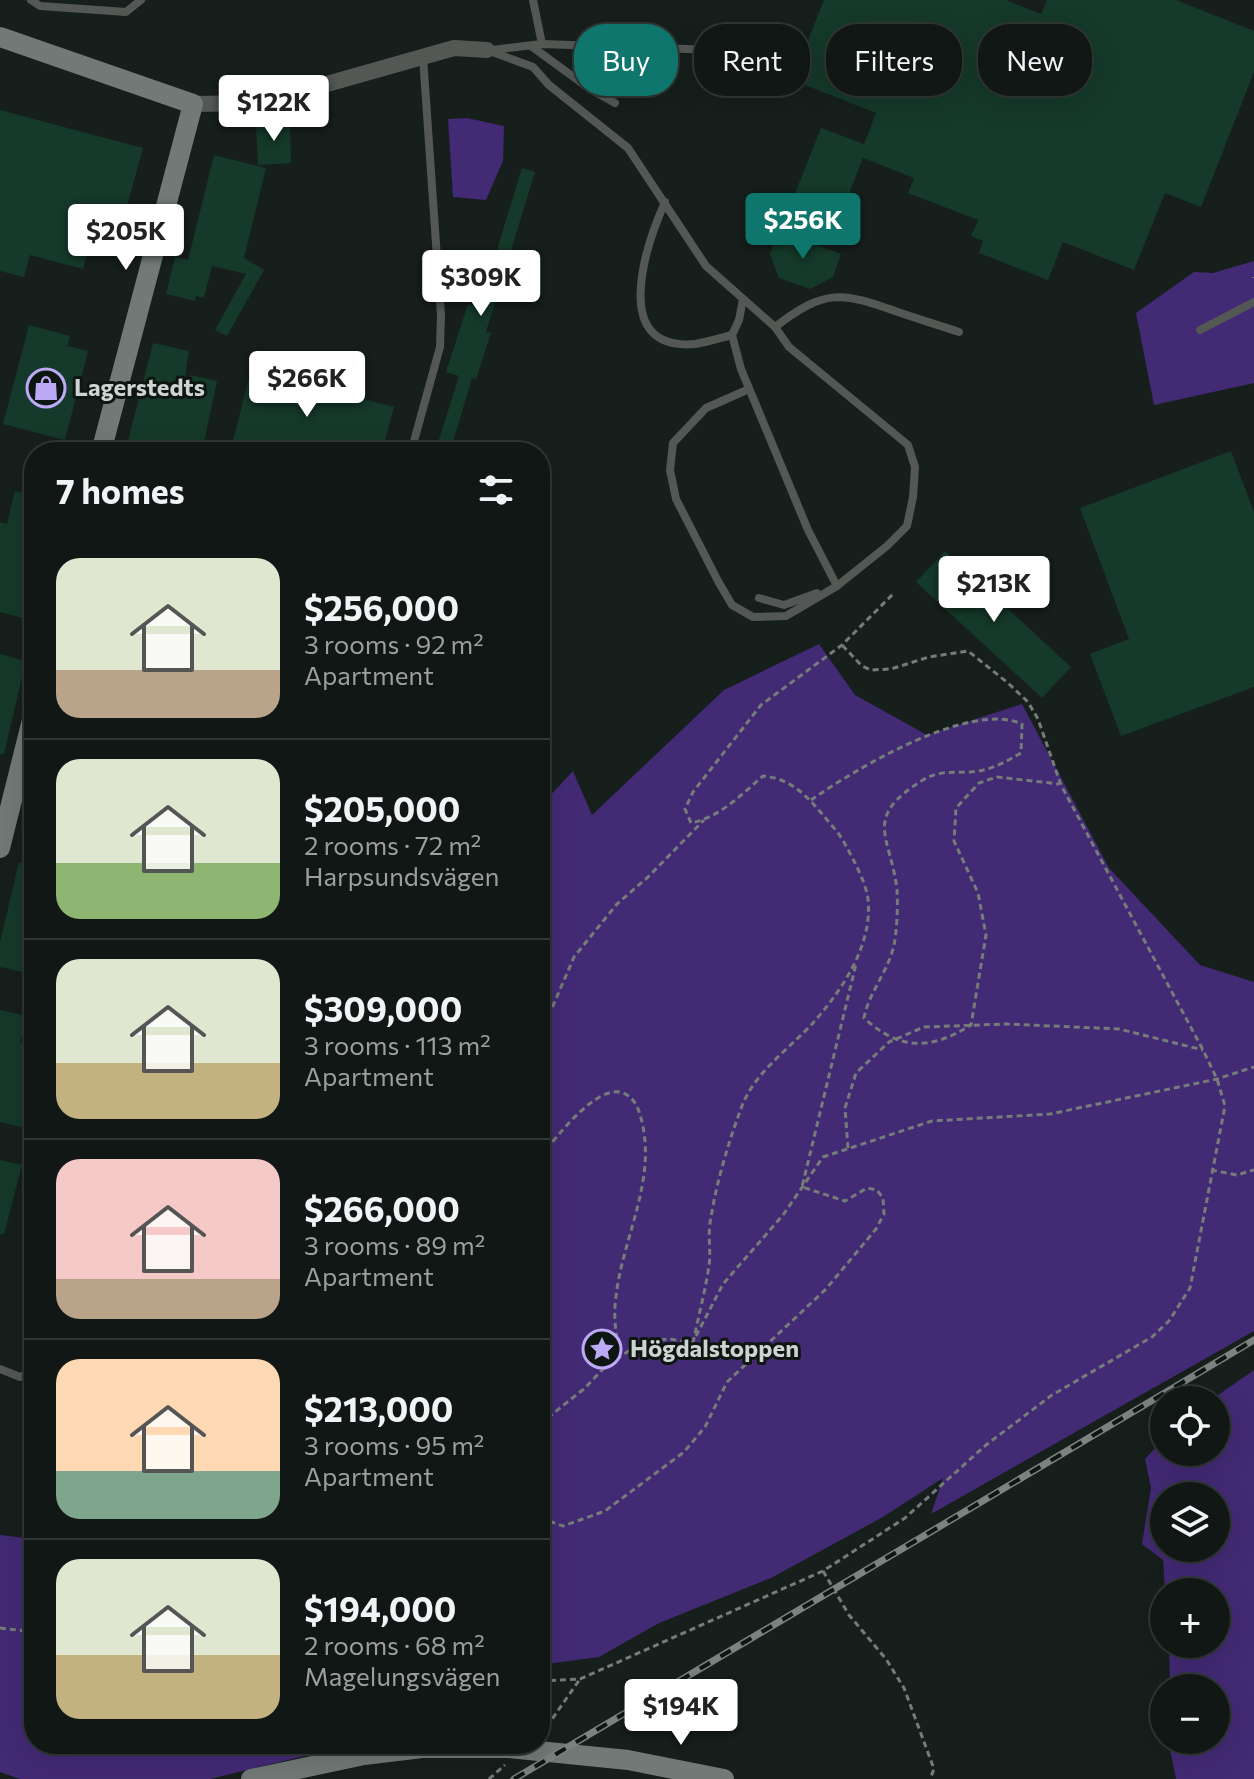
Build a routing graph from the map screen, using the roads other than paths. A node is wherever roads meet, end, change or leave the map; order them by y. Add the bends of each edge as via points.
1 (31, 0) edge
2 (141, 0) edge
3 (533, 0) edge
4 (0, 37) edge
5 (542, 44) junction
6 (531, 46) junction
7 (694, 49) edge
8 (487, 50) junction
9 (423, 55) junction
10 (615, 103) dead end
11 (193, 104) junction
12 (665, 202) junction
13 (743, 299) junction
14 (1254, 302) edge
15 (775, 327) junction
16 (1200, 330) dead end
17 (959, 332) dead end
18 (732, 335) junction
19 (749, 389) junction
20 (104, 442) edge
21 (414, 442) edge
22 (837, 586) junction
23 (759, 598) dead end
24 (24, 747) edge
25 (3, 821) edge
26 (0, 848) edge
27 (0, 1369) edge
28 (24, 1376) edge
29 (550, 1752) edge
30 (381, 1754) edge
31 (251, 1779) edge
32 (724, 1779) edge

1 - 2 lane via 40,6 126,12
3 - 5 lane
4 - 11 street
5 - 6 lane
5 - 7 lane
6 - 8 lane
6 - 10 lane
8 - 9 street via 454,48
8 - 12 lane via 533,67 594,118 628,148
9 - 11 street via 260,103
9 - 21 lane via 441,315 440,347
11 - 20 street
12 - 13 lane via 706,266
12 - 18 lane via 643,265 642,314 655,335 674,342 694,344
13 - 15 lane
13 - 18 lane
14 - 16 lane
15 - 17 lane via 799,309 840,296 859,297
15 - 22 lane via 789,347 908,445 915,467 907,526
18 - 19 lane
19 - 22 lane
19 - 22 lane via 706,408 673,443 670,470 676,499 732,605 753,617 786,616
22 - 23 lane via 784,605
24 - 25 street
25 - 26 street
27 - 28 lane
29 - 32 street via 628,1760
30 - 31 street

